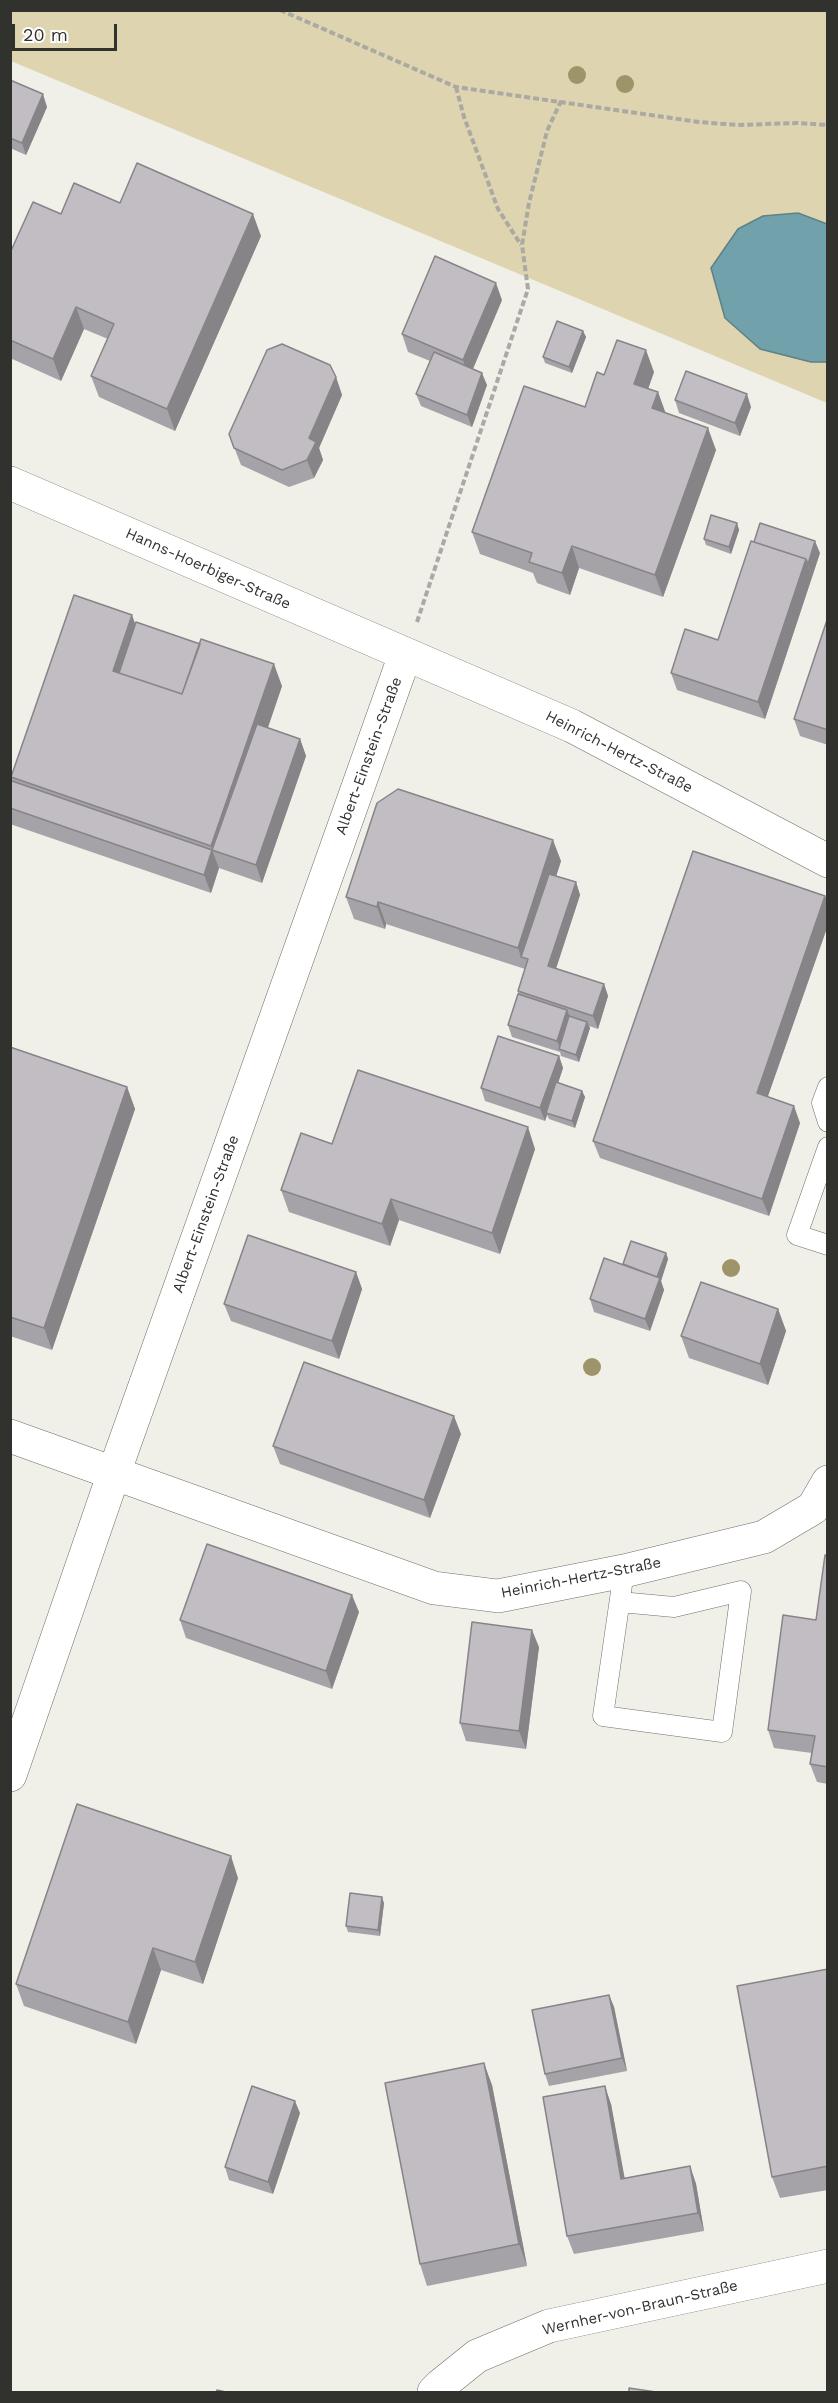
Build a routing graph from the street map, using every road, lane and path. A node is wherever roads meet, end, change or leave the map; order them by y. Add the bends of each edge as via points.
1 (280, 10) edge
2 (456, 87) junction
3 (561, 101) junction
4 (828, 124) edge
5 (522, 245) junction
6 (10, 483) edge
7 (405, 655) junction
8 (828, 861) edge
9 (828, 1087) edge
10 (828, 1122) edge
11 (828, 1147) edge
12 (828, 1245) edge
13 (10, 1436) edge
14 (114, 1473) junction
15 (828, 1482) edge
16 (622, 1586) junction
17 (10, 1775) edge
18 (828, 2266) edge
19 (434, 2392) edge

1 - 2 path
2 - 3 path
2 - 5 path via 498,209
3 - 4 path via 699,122
3 - 5 path via 547,131
5 - 7 path via 528,289
6 - 7 street, Hanns-Hoerbiger-Straße
7 - 8 street, Heinrich-Hertz-Straße via 572,726
7 - 14 street, Albert-Einstein-Straße
9 - 10 lane via 822,1102
11 - 12 lane via 797,1235
13 - 14 street, Heinrich-Hertz-Straße
14 - 16 street, Heinrich-Hertz-Straße via 434,1588 498,1596
14 - 17 street, Albert-Einstein-Straße
15 - 16 street, Heinrich-Hertz-Straße via 813,1508 764,1537
16 - 16 lane via 603,1716 722,1732 741,1591 674,1607
18 - 19 street, Wernher-von-Braun-Straße via 549,2326 477,2356

